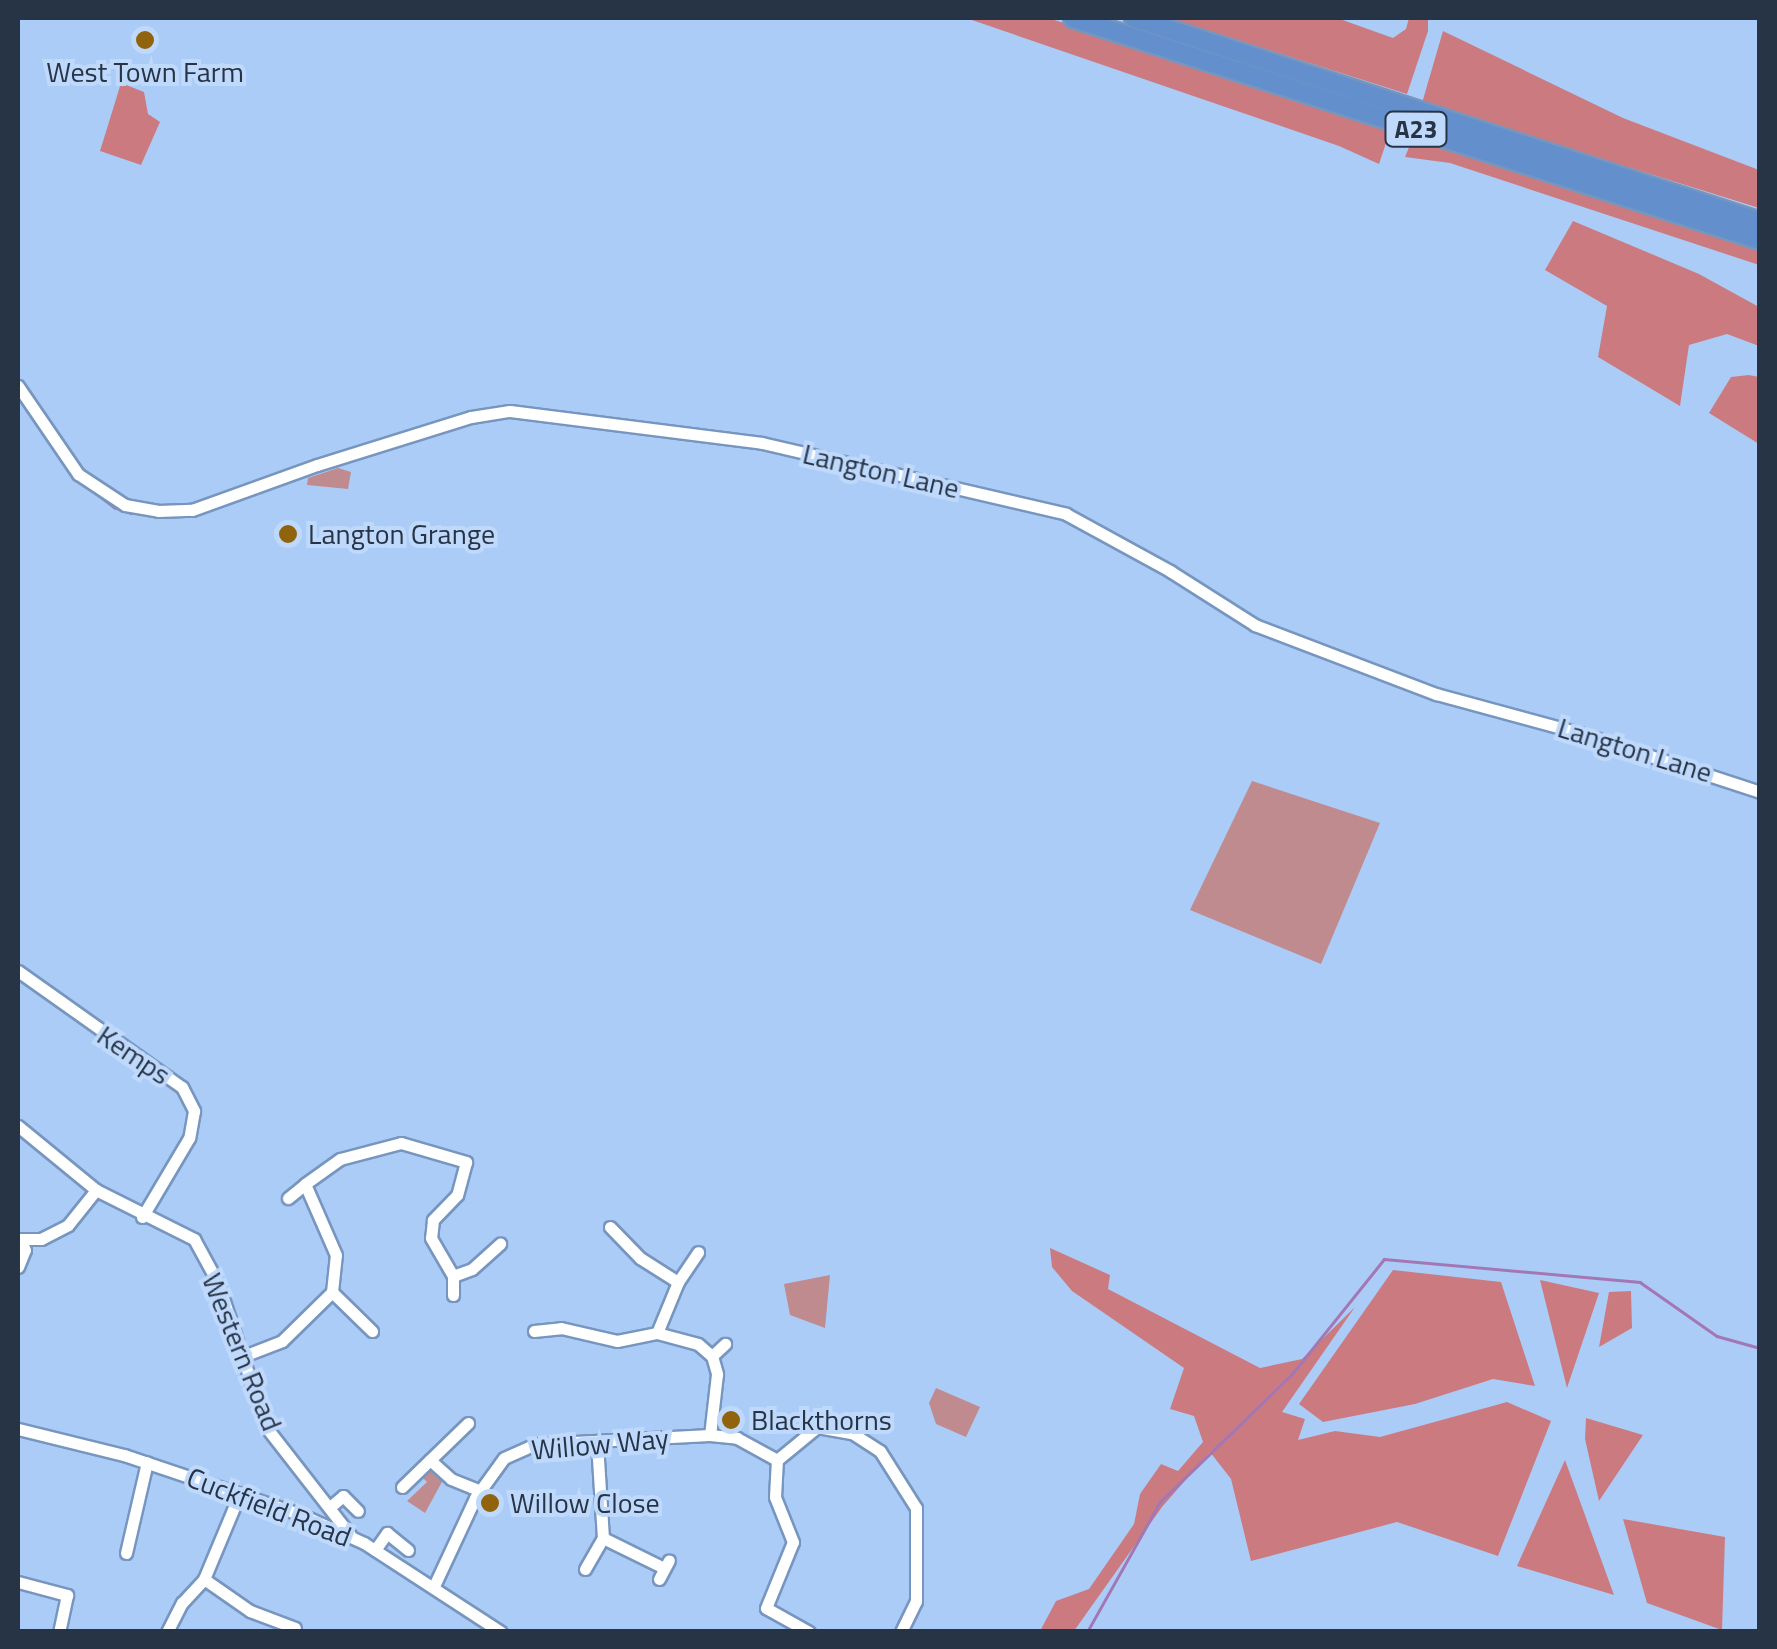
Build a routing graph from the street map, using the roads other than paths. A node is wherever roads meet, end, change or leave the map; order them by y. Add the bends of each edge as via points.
1 (1073, 18) edge
2 (1134, 18) edge
3 (1760, 222) edge
4 (1760, 240) edge
5 (18, 386) edge
6 (1760, 792) edge
7 (18, 971) edge
8 (18, 1126) edge
9 (305, 1184) junction
10 (96, 1190) junction
11 (288, 1198) dead end
12 (142, 1217) junction
13 (610, 1226) dead end
14 (19, 1240) edge
15 (496, 1244) dead end
16 (698, 1252) dead end
17 (18, 1267) edge
18 (453, 1276) junction
19 (678, 1282) junction
20 (332, 1292) junction
21 (453, 1295) dead end
22 (372, 1331) dead end
23 (534, 1331) dead end
24 (657, 1333) junction
25 (725, 1344) dead end
26 (712, 1356) junction
27 (241, 1357) junction
28 (468, 1423) dead end
29 (18, 1429) edge
30 (710, 1434) junction
31 (597, 1443) junction
32 (430, 1460) junction
33 (777, 1460) junction
34 (146, 1462) junction
35 (402, 1487) dead end
36 (480, 1491) junction
37 (240, 1493) junction
38 (330, 1507) junction
39 (358, 1511) dead end
40 (350, 1535) junction
41 (603, 1538) junction
42 (375, 1550) junction
43 (408, 1550) dead end
44 (126, 1554) dead end
45 (585, 1569) dead end
46 (663, 1569) dead end
47 (204, 1579) junction
48 (18, 1582) edge
49 (434, 1586) junction
50 (295, 1628) dead end
51 (59, 1632) edge
52 (167, 1632) edge
53 (500, 1632) edge
54 (809, 1632) edge
55 (901, 1632) edge

1 - 4 highway, A23
2 - 3 highway, A23
5 - 6 street, Langton Lane via 78,474 125,505 158,511 192,510 471,417 510,411 762,442 1066,514 1255,626 1436,694
7 - 12 street, Kemps via 182,1087 194,1111 189,1138
8 - 10 street, Western Road
9 - 11 street
9 - 18 street via 340,1158 391,1144 472,1163 430,1231
9 - 20 street via 336,1255
10 - 12 street, Western Road
10 - 14 street via 68,1225 41,1239
12 - 27 street, Western Road via 194,1239 218,1283
13 - 19 street via 640,1258
14 - 17 street via 25,1250
15 - 18 street via 472,1269
16 - 19 street
18 - 21 street
19 - 24 street
20 - 22 street
20 - 27 street via 282,1340
23 - 24 street via 561,1328 617,1341
24 - 26 street via 698,1344
25 - 26 street
26 - 30 street via 717,1374
27 - 38 street, Western Road via 266,1427
28 - 32 street
29 - 34 street, Cuckfield Road
30 - 31 street, Willow Way
30 - 33 street, Willow Way via 737,1438
31 - 36 street, Willow Way via 536,1444 504,1458
31 - 41 street
32 - 35 street
32 - 36 street
33 - 54 street via 775,1497 793,1542 766,1608
33 - 55 street via 817,1427 852,1432 880,1451 916,1508 916,1601
34 - 37 street, Cuckfield Road
34 - 44 street
36 - 49 street, Willow Way
37 - 40 street, Cuckfield Road
37 - 47 street
38 - 39 street via 343,1496
38 - 40 street, Western Road
40 - 42 street, Cuckfield Road
41 - 45 street
41 - 46 street
42 - 43 street via 387,1533
42 - 49 street, Cuckfield Road
47 - 50 street via 250,1610
47 - 52 street
48 - 51 street via 67,1594
49 - 53 street, Cuckfield Road

